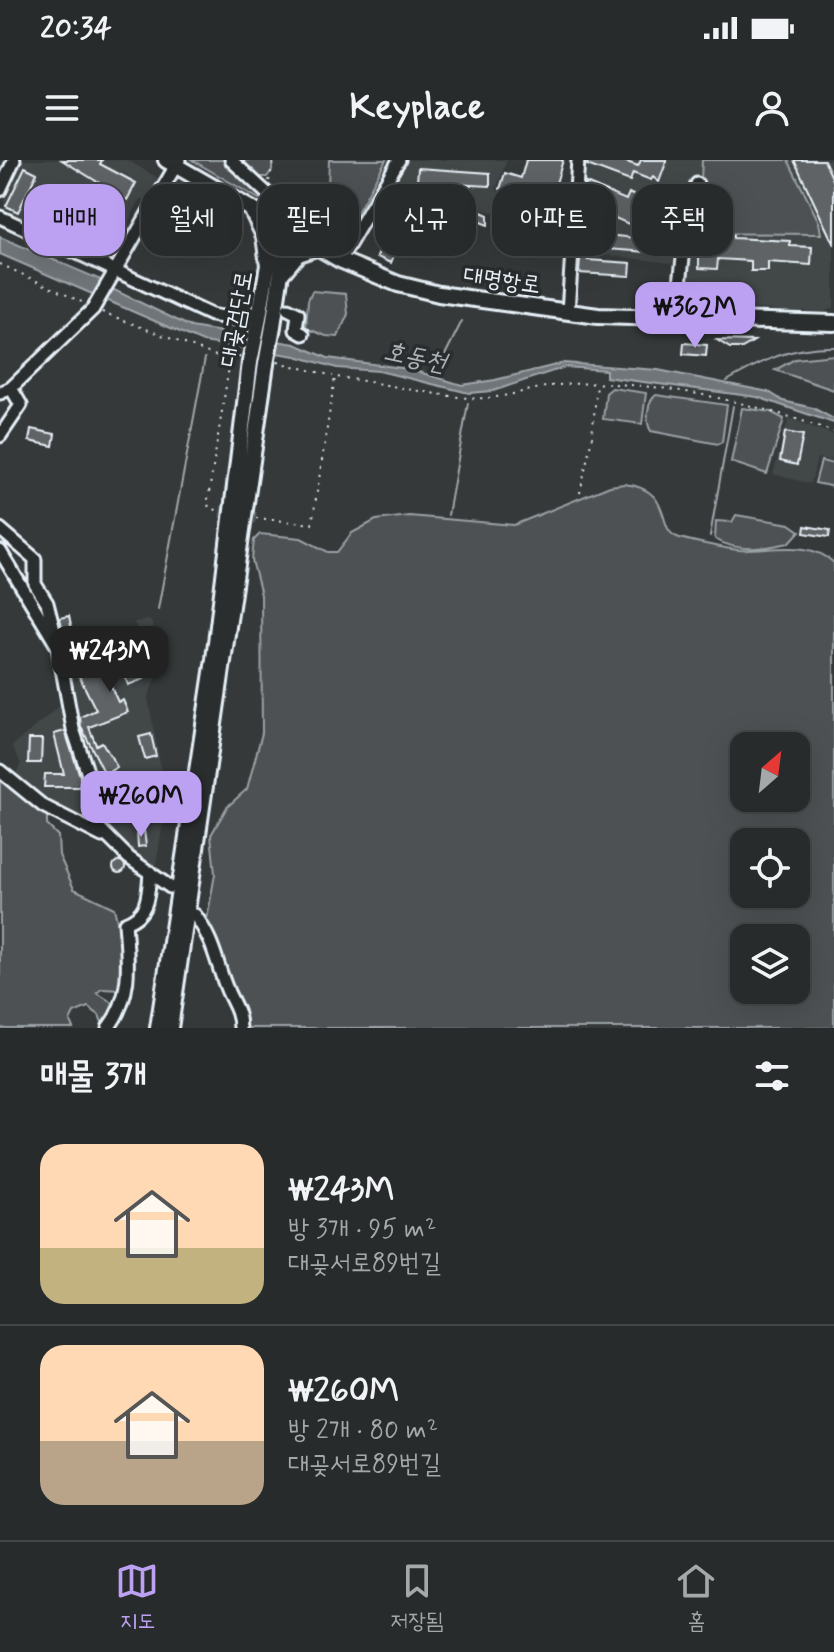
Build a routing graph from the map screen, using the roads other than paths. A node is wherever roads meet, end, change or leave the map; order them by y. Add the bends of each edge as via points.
1 (14, 160) edge
2 (231, 160) edge
3 (399, 160) edge
4 (578, 160) edge
5 (174, 162) edge
6 (258, 184) edge
7 (0, 190) edge
8 (251, 208) junction
9 (258, 212) edge
10 (0, 217) edge
11 (274, 256) edge
12 (286, 256) edge
13 (296, 256) edge
14 (332, 256) edge
15 (683, 256) edge
16 (340, 260) junction
17 (268, 265) junction
18 (116, 273) junction
19 (282, 274) junction
20 (248, 302) dead end
21 (288, 309) dead end
22 (568, 312) junction
23 (676, 318) junction
24 (832, 321) edge
25 (303, 334) dead end
26 (5, 391) edge
27 (0, 436) edge
28 (0, 529) edge
29 (0, 551) edge
30 (58, 647) junction
31 (0, 771) edge
32 (103, 836) junction
33 (150, 872) junction
34 (170, 887) dead end
35 (195, 915) dead end
36 (108, 1028) edge
37 (158, 1028) edge
38 (170, 1028) edge
39 (240, 1028) edge

1 - 7 street
2 - 6 street
3 - 16 street
4 - 22 street, 대명항로
5 - 8 main road, 대명항로
5 - 18 street
8 - 9 main road, 대명항로
8 - 17 main road via 264,236
10 - 18 street
11 - 17 main road, 대곶검단로
12 - 19 main road, 대곶검단로
13 - 19 main road
14 - 16 main road, 대명항로
15 - 23 street
16 - 22 main road, 대명항로 via 439,294
17 - 37 main road, 대곶검단로, bridge via 247,360 214,659
18 - 20 street via 227,319 234,319
18 - 26 street via 95,306
19 - 38 main road, 대곶검단로, bridge
21 - 25 street via 298,314 296,330
22 - 23 main road, 대명항로
23 - 24 main road, 대명항로
26 - 27 street via 21,405
28 - 30 street via 35,559 35,584 47,603
29 - 30 street
30 - 32 street via 94,818
31 - 32 street via 43,806
32 - 33 street
33 - 34 street
33 - 36 street via 146,909 125,923 127,994
35 - 39 street via 218,956 240,1014

